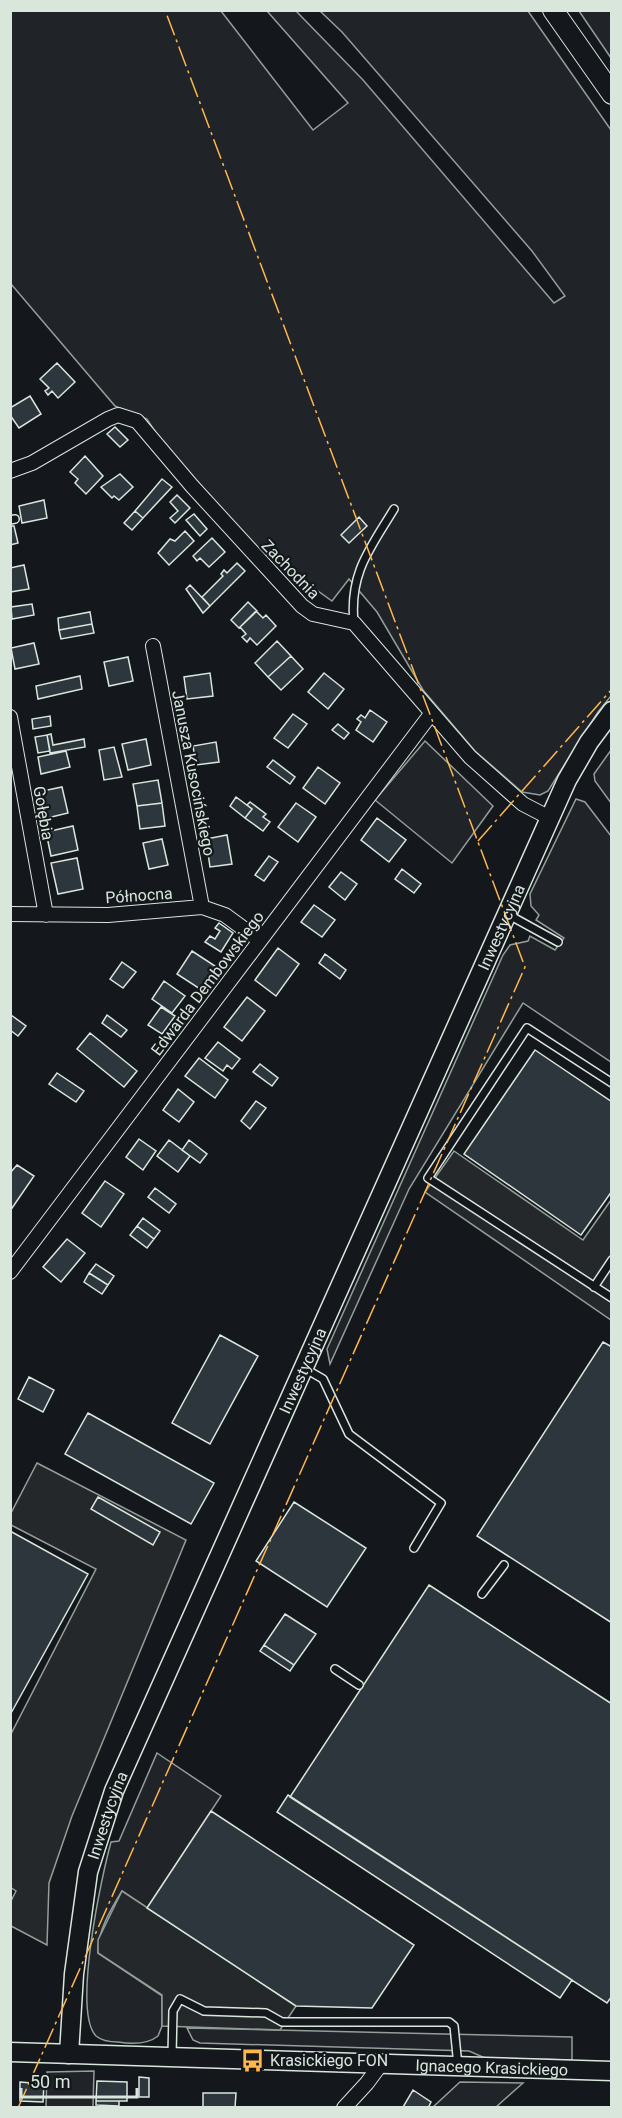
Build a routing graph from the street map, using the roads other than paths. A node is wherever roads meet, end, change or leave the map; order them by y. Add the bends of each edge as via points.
1 (553, 10) edge
2 (612, 94) edge
3 (10, 471) edge
4 (394, 508) dead end
5 (354, 623) junction
6 (153, 646) dead end
7 (612, 711) edge
8 (431, 714) junction
9 (10, 717) edge
10 (550, 818) junction
11 (202, 907) junction
12 (10, 914) edge
13 (507, 914) junction
14 (46, 915) junction
15 (259, 940) junction
16 (558, 942) dead end
17 (612, 1083) edge
18 (612, 1260) edge
19 (10, 1272) edge
20 (594, 1287) junction
21 (612, 1298) edge
22 (302, 1367) junction
23 (414, 1548) dead end
24 (504, 1565) dead end
25 (482, 1594) dead end
26 (335, 1669) dead end
27 (359, 1685) dead end
28 (10, 2052) edge
29 (69, 2054) junction
30 (172, 2057) junction
31 (381, 2064) junction
32 (458, 2066) junction
33 (612, 2071) edge
34 (344, 2108) edge

1 - 2 main road
3 - 5 street, Zachodnia via 32,463 108,419 128,417 137,421 305,609
4 - 5 lane via 362,562 355,582 351,600
5 - 8 street
6 - 11 street, Janusza Kusocińskiego
7 - 10 street, Inwestycyjna via 589,742
8 - 10 street via 470,757 523,804
8 - 15 street, Edwarda Dembowskiego
9 - 14 street, Gołębia
10 - 13 street, Inwestycyjna
11 - 14 street, Północna via 108,915
11 - 15 street, Północna via 225,915
12 - 14 street, Północna
13 - 16 lane
13 - 22 street, Inwestycyjna
15 - 19 street, Edwarda Dembowskiego
17 - 20 lane via 527,1028 428,1178
18 - 20 lane
20 - 21 lane
22 - 23 lane via 323,1379 349,1434 441,1503
22 - 29 street, Inwestycyjna via 131,1749 99,1830 79,1925
24 - 25 lane
26 - 27 lane
28 - 29 street, Ignacego Krasickiego
29 - 30 street, Ignacego Krasickiego
30 - 31 street, Ignacego Krasickiego
30 - 32 lane via 173,2011 180,1999 204,2011 266,2013 282,2022 449,2022 454,2026
31 - 32 street, Ignacego Krasickiego
31 - 34 street
32 - 33 street, Ignacego Krasickiego

